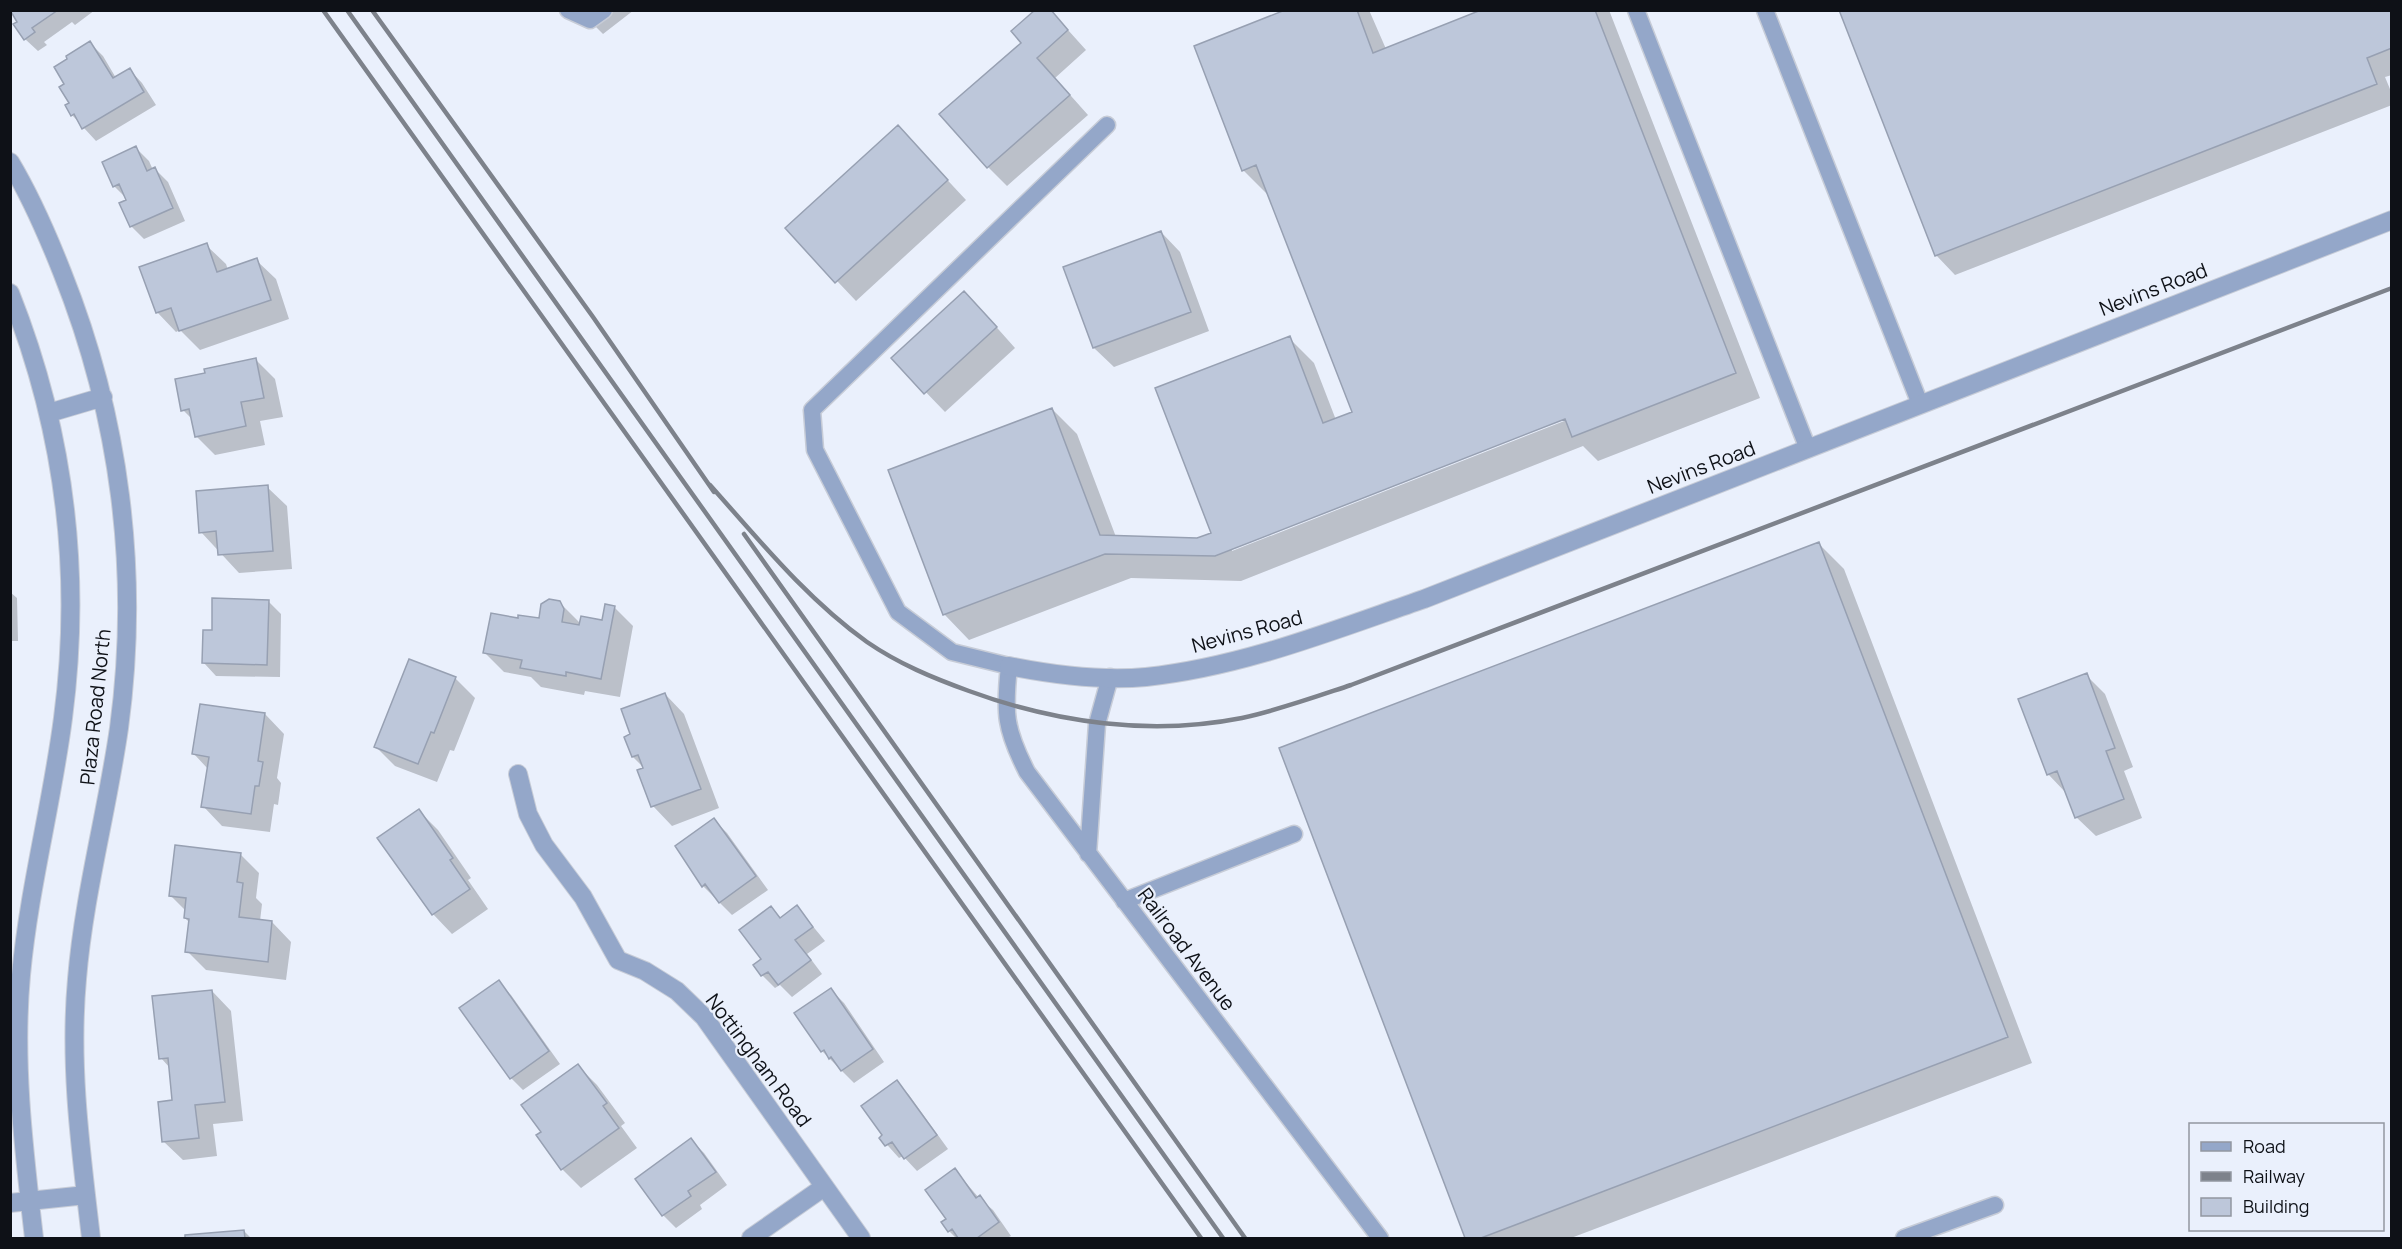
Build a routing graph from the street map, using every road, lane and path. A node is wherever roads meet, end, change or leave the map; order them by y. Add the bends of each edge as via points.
1 (568, 10) edge
2 (604, 10) edge
3 (1636, 10) edge
4 (1765, 10) edge
5 (1107, 125) dead end
6 (10, 162) edge
7 (2391, 220) edge
8 (10, 293) edge
9 (103, 397) junction
10 (1920, 404) junction
11 (49, 413) junction
12 (1808, 449) junction
13 (1009, 666) junction
14 (1110, 677) junction
15 (518, 774) dead end
16 (1294, 834) dead end
17 (1088, 854) junction
18 (1124, 901) junction
19 (824, 1187) junction
20 (86, 1195) junction
21 (30, 1201) junction
22 (10, 1203) edge
23 (1995, 1205) dead end
24 (34, 1239) edge
25 (91, 1239) edge
26 (751, 1239) edge
27 (861, 1239) edge
28 (1380, 1239) edge
29 (1904, 1239) edge

1 - 2 lane via 590,20
3 - 12 lane
4 - 10 lane
5 - 13 lane via 812,410 815,450 898,612 952,652
6 - 9 street, Plaza Road North via 56,254 88,341
7 - 10 street, Nevins Road
8 - 11 street, Plaza Road North via 34,357
9 - 11 street
9 - 20 street, Plaza Road North via 123,508 127,618 119,727 76,979 75,1090
10 - 12 street, Nevins Road
11 - 21 street, Plaza Road North via 67,515 71,617 63,719 21,975 19,1094
12 - 14 street, Nevins Road via 1336,630 1198,669 1145,677
13 - 14 street, Nevins Road via 1044,673
13 - 17 lane, Railroad Avenue via 1005,705 1015,749 1027,772
14 - 17 lane via 1097,724
15 - 19 street, Nottingham Road via 528,814 544,845 583,897 618,960 645,971 677,992 704,1017
16 - 18 lane
17 - 18 lane, Railroad Avenue
18 - 28 lane, Railroad Avenue
19 - 26 street
19 - 27 street, Nottingham Road
20 - 21 street
20 - 25 street, Plaza Road North
21 - 22 street
21 - 24 street, Plaza Road North
23 - 29 lane

